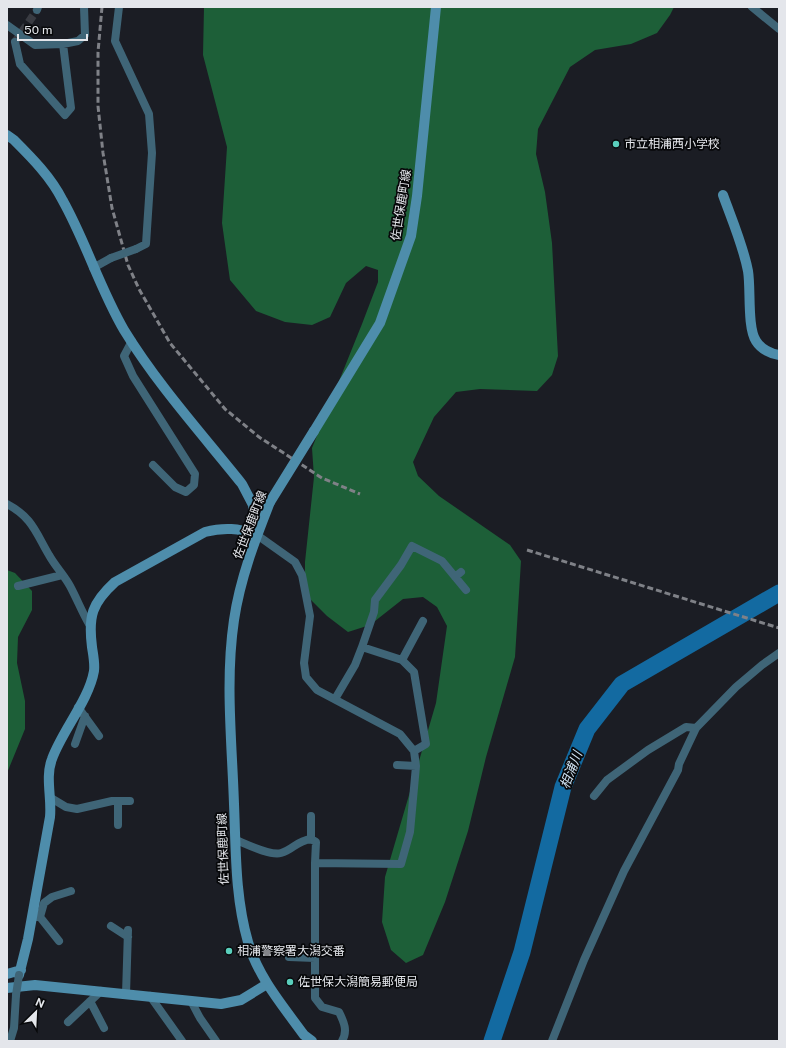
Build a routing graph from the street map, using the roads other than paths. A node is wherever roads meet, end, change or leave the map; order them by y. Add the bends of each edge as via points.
1 (84, 7) edge
2 (119, 7) edge
3 (436, 7) edge
4 (752, 7) edge
5 (7, 25) edge
6 (779, 29) edge
7 (15, 42) dead end
8 (63, 44) junction
9 (7, 135) edge
10 (723, 195) dead end
11 (93, 268) junction
12 (132, 341) junction
13 (779, 355) edge
14 (153, 465) dead end
15 (7, 504) edge
16 (257, 535) junction
17 (62, 575) junction
18 (18, 586) dead end
19 (466, 590) dead end
20 (422, 621) dead end
21 (90, 624) junction
22 (362, 647) junction
23 (779, 653) edge
24 (402, 660) junction
25 (335, 699) junction
26 (78, 707) junction
27 (85, 716) junction
28 (696, 728) junction
29 (99, 736) dead end
30 (75, 744) dead end
31 (414, 751) junction
32 (397, 765) dead end
33 (416, 766) junction
34 (594, 796) dead end
35 (51, 798) junction
36 (118, 801) junction
37 (130, 801) dead end
38 (311, 816) dead end
39 (118, 825) dead end
40 (311, 839) junction
41 (236, 840) junction
42 (315, 863) junction
43 (71, 891) dead end
44 (36, 917) junction
45 (111, 926) dead end
46 (59, 941) dead end
47 (289, 957) dead end
48 (315, 958) junction
49 (20, 972) junction
50 (7, 974) edge
51 (267, 984) junction
52 (7, 988) edge
53 (101, 992) junction
54 (126, 994) junction
55 (150, 996) junction
56 (90, 1001) junction
57 (191, 1001) junction
58 (68, 1022) dead end
59 (104, 1028) dead end
60 (305, 1039) edge
61 (10, 1041) edge
62 (182, 1041) edge
63 (216, 1041) edge
64 (342, 1041) edge
65 (552, 1041) edge

1 - 8 street via 85,34 78,41
2 - 11 street, bridge via 115,41 149,114 152,153 146,244
3 - 16 street, 佐世保鹿町線, bridge via 411,236 380,323 270,502
4 - 6 street
5 - 8 street via 35,45
7 - 8 street via 20,64 66,115 72,108
9 - 11 street via 49,178 64,201
10 - 13 street via 746,266 752,332 756,342 771,354
11 - 12 street
12 - 14 street via 124,356 133,376 195,474 194,485 186,492 175,487
12 - 16 street via 140,356 242,484 253,505
15 - 17 street via 20,511 38,533
16 - 21 street via 240,529 220,528 205,532 126,574 103,593
16 - 25 street via 295,562 302,575 310,616 304,663 306,677 317,690
16 - 41 street, 佐世保鹿町線 via 234,620 230,671
17 - 18 street
17 - 21 street
19 - 22 street via 458,575 442,561 412,546 374,600 374,612
20 - 24 street
21 - 26 street via 94,671
22 - 24 street
22 - 25 street via 355,665
23 - 28 street via 736,687
24 - 31 street via 414,672 426,744
25 - 31 street via 400,734
26 - 27 street
26 - 35 street via 52,758 48,772
27 - 29 street
27 - 30 street
28 - 34 street via 686,727 648,750 607,780
28 - 65 street via 678,770 624,871 584,960
31 - 33 street
32 - 33 street
33 - 42 street via 410,832 401,864
35 - 36 street via 66,807 77,809
35 - 44 street
36 - 37 street
36 - 39 street
38 - 40 street
40 - 41 street via 301,840 280,853 267,852
40 - 42 street via 316,842
41 - 51 street, 佐世保鹿町線 via 238,894 248,943
42 - 48 street
43 - 44 street via 52,897 44,903
44 - 46 street
44 - 49 street
45 - 54 street via 128,934
47 - 48 street
48 - 64 street via 315,998 322,1007 339,1012 344,1023 345,1036
49 - 50 street
49 - 61 street, bridge via 14,1028
51 - 57 street via 241,1000 221,1004
51 - 60 street, 佐世保鹿町線
52 - 53 street via 35,985
53 - 54 street
53 - 56 street
54 - 55 street
55 - 57 street
55 - 62 street
56 - 58 street
56 - 59 street
57 - 63 street

